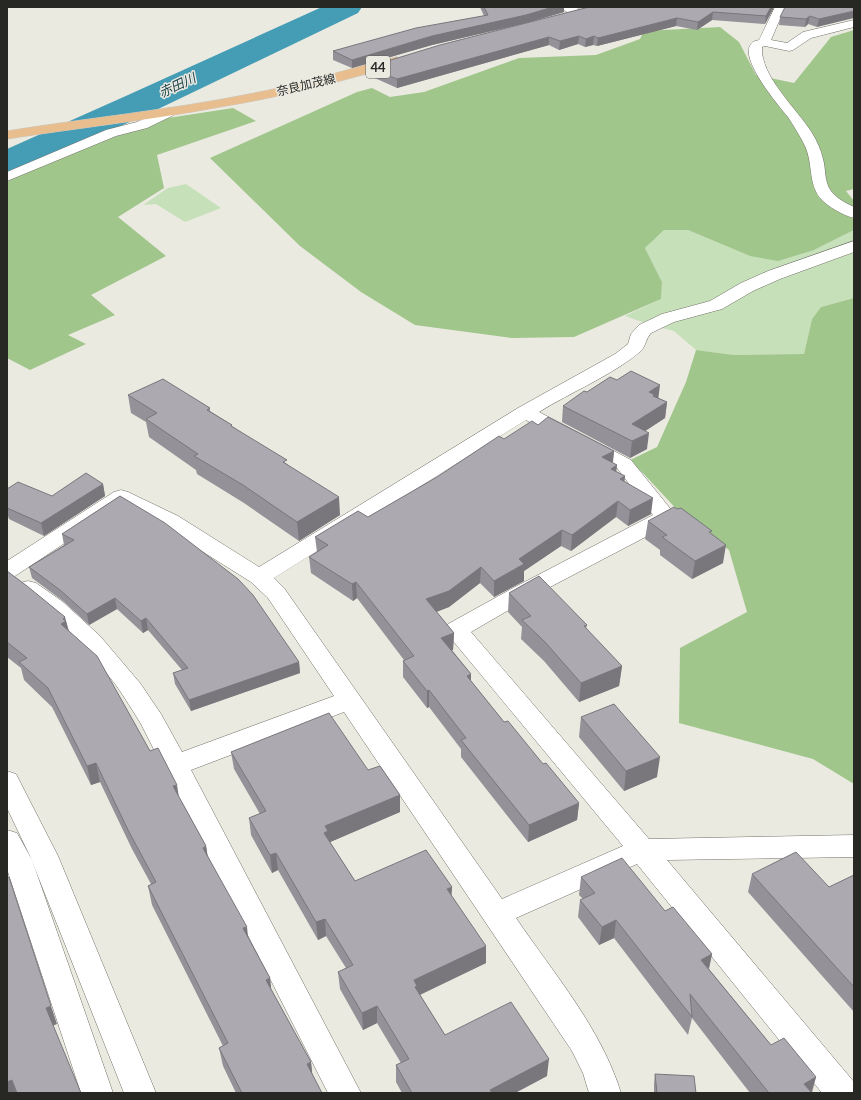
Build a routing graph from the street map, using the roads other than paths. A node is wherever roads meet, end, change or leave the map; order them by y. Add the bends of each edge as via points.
1 (782, 7) edge
2 (592, 9) edge
3 (566, 12) edge
4 (854, 23) edge
5 (764, 42) junction
6 (407, 58) edge
7 (162, 113) junction
8 (7, 135) edge
9 (7, 177) edge
10 (854, 213) edge
11 (854, 246) edge
12 (525, 412) junction
13 (7, 572) edge
14 (259, 577) junction
15 (350, 700) junction
16 (176, 765) junction
17 (7, 781) edge
18 (7, 841) edge
19 (854, 846) edge
20 (642, 850) junction
21 (496, 914) junction
22 (97, 1093) edge
23 (140, 1093) edge
24 (344, 1093) edge
25 (605, 1093) edge
26 (842, 1093) edge

1 - 5 street via 778,10
2 - 3 main road via 579,13
4 - 5 street via 807,35 789,47
5 - 10 street via 756,45 756,60 764,77 800,125 815,154 819,182 824,193
6 - 7 main road, 奈良加茂線 / 44 via 250,98
7 - 8 main road, 奈良加茂線 / 44
7 - 9 street via 142,125 111,132
11 - 12 street via 774,275 716,305 668,318 645,328 636,346 621,358
12 - 14 street
12 - 20 street via 624,464 666,517 456,630
13 - 14 street via 121,496 170,521
13 - 16 street via 65,617 124,679 144,708
14 - 15 street via 276,593
15 - 16 street
15 - 21 street
16 - 24 street
17 - 23 street via 44,856
18 - 22 street via 18,860
19 - 20 street
20 - 21 street
20 - 26 street
21 - 25 street via 583,1041 598,1070

